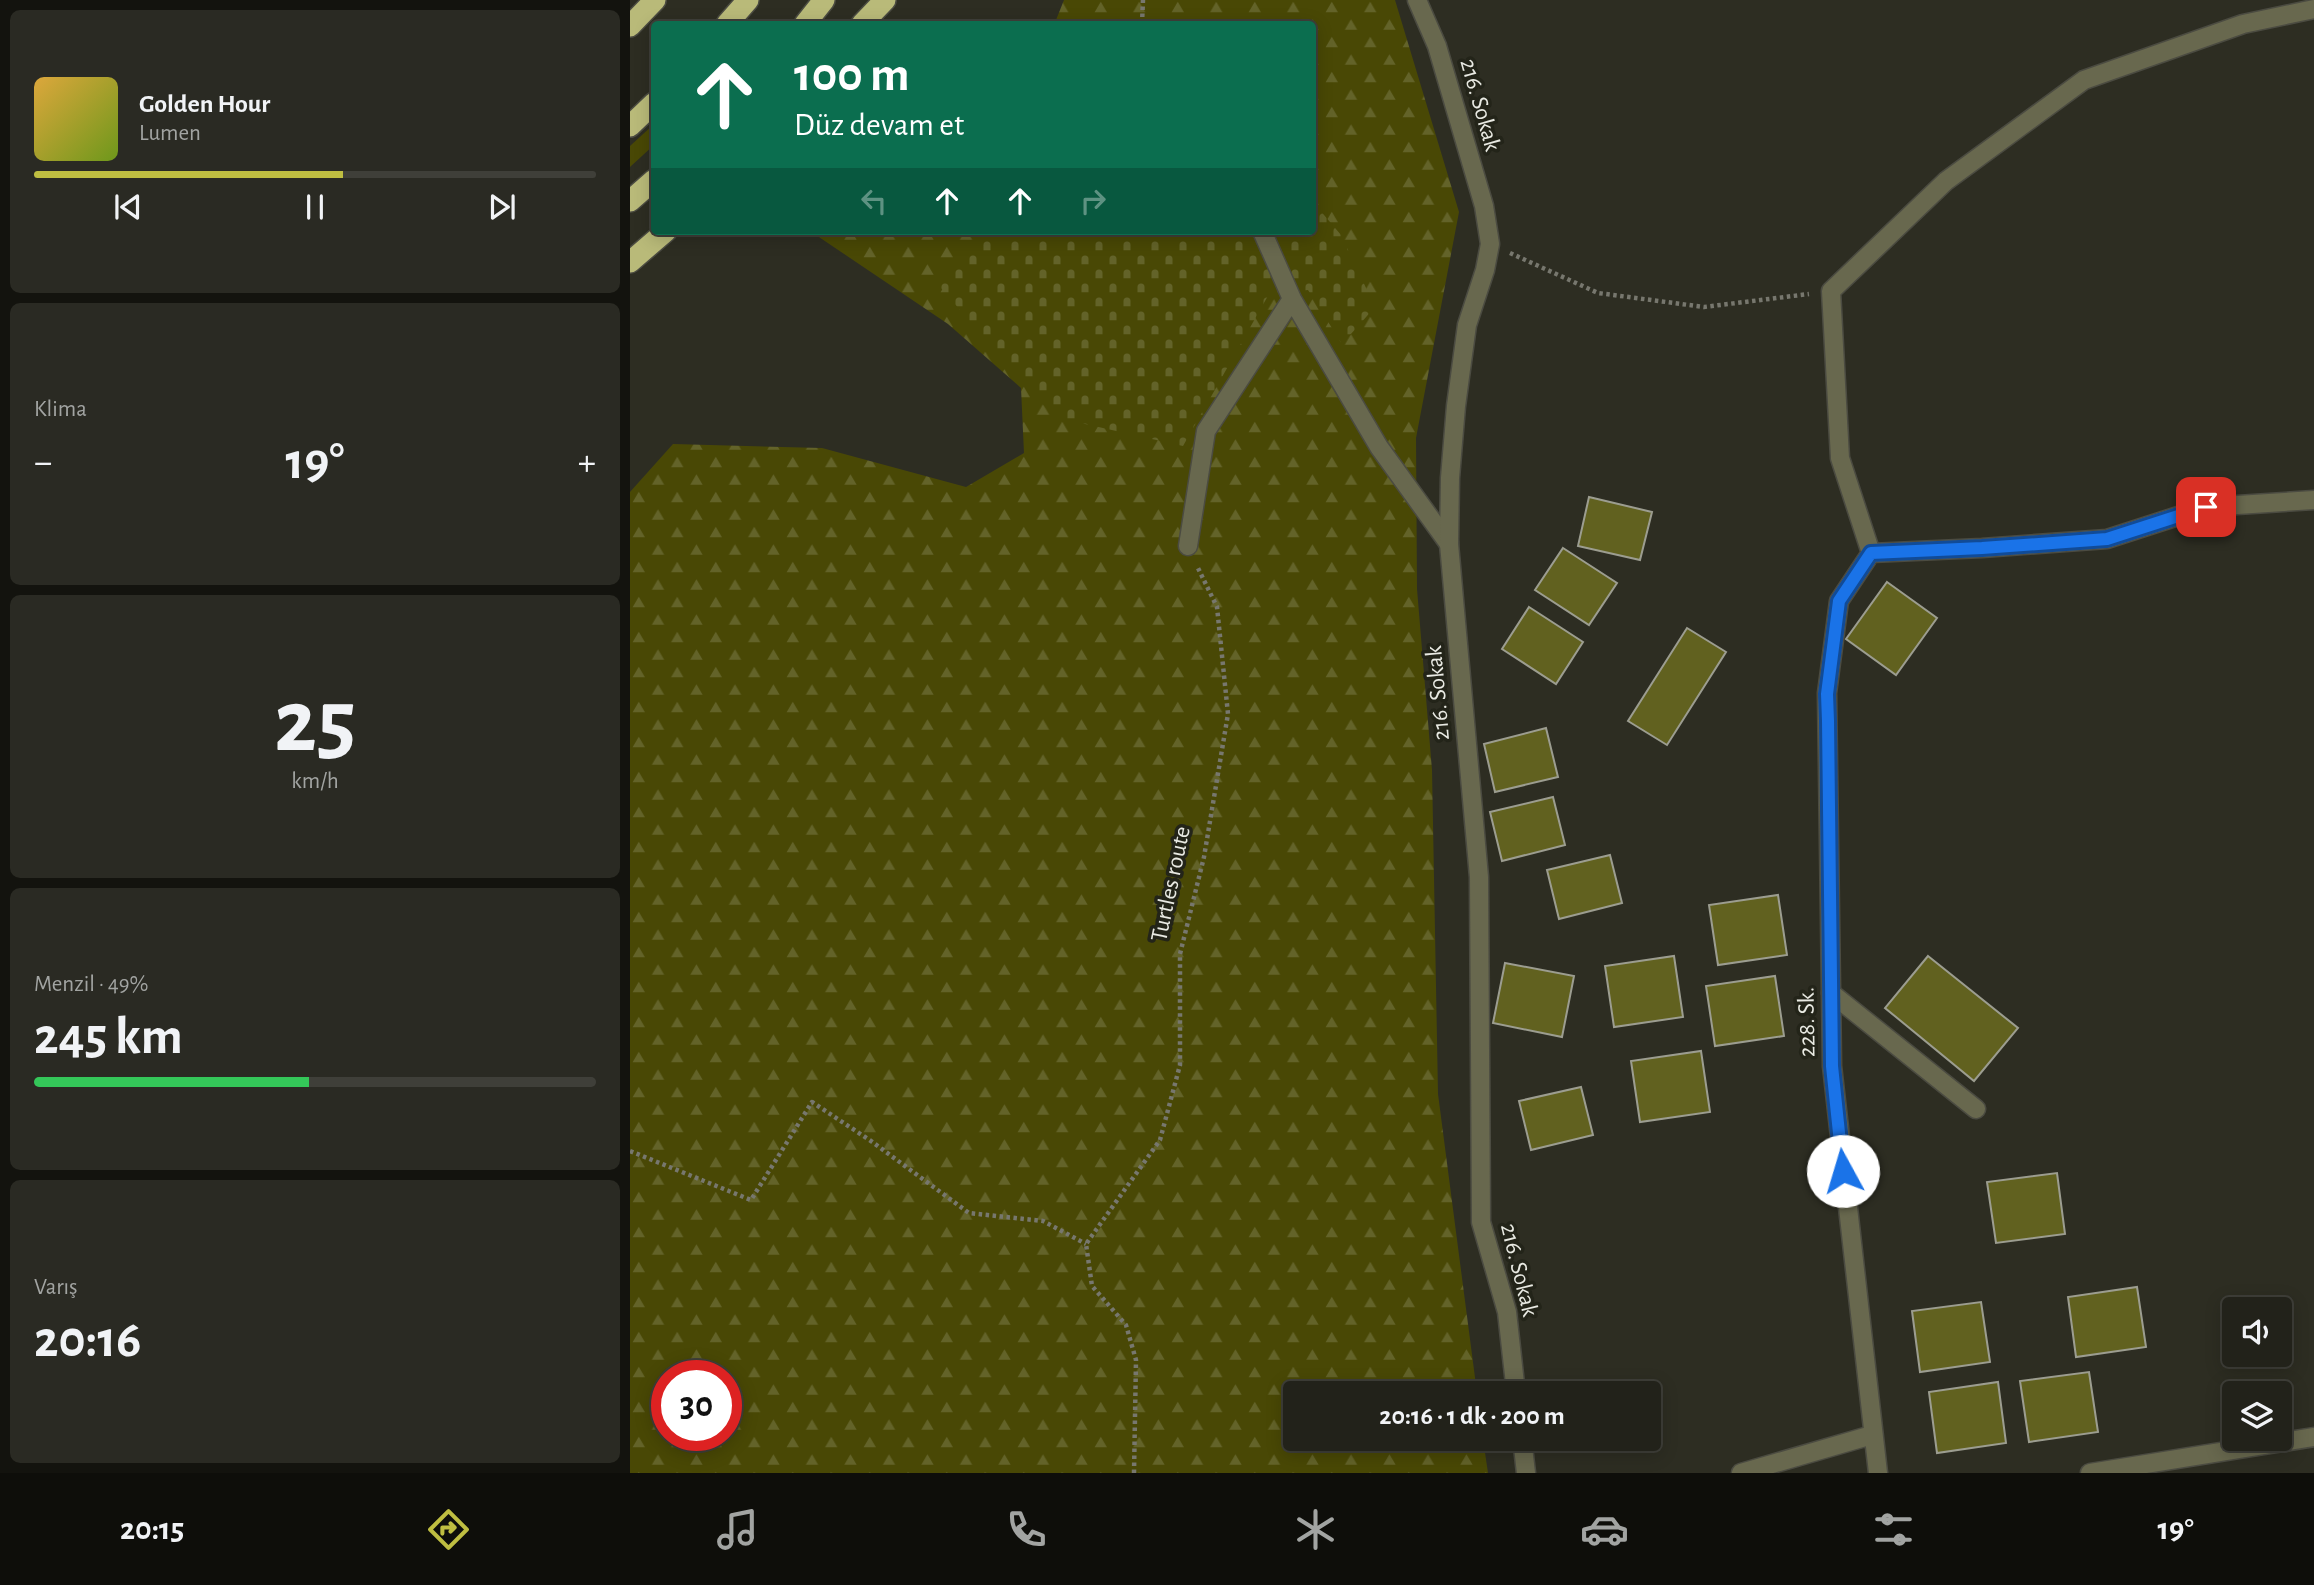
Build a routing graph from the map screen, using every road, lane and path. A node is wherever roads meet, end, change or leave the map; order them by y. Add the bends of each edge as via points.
1 (655, 0) edge
2 (748, 0) edge
3 (824, 0) edge
4 (885, 0) edge
5 (1143, 0) edge
6 (1417, 0) edge
7 (2314, 9) edge
8 (730, 21) edge
9 (807, 21) edge
10 (865, 21) edge
11 (1142, 21) edge
12 (630, 26) edge
13 (651, 106) edge
14 (630, 126) edge
15 (651, 183) edge
16 (630, 201) edge
17 (661, 235) edge
18 (1264, 235) edge
19 (1490, 244) junction
20 (630, 262) edge
21 (1831, 291) junction
22 (1292, 299) junction
23 (2314, 500) edge
24 (1450, 544) junction
25 (1188, 546) joint
26 (1871, 553) junction
27 (1831, 993) junction
28 (1976, 1109) dead end
29 (630, 1151) edge
30 (1086, 1244) junction
31 (1515, 1381) edge
32 (1872, 1435) junction
33 (2314, 1437) edge
34 (1523, 1451) edge
35 (2129, 1470) edge
36 (1134, 1473) edge
37 (1526, 1473) edge
38 (1741, 1473) edge
39 (1878, 1473) edge
40 (2090, 1473) edge

1 - 12 highway
2 - 8 highway
3 - 9 highway
4 - 10 highway
5 - 11 path
6 - 19 street, 216. Sokak via 1441,59 1484,206
7 - 21 street via 2243,24 2084,80 1947,181
13 - 14 highway
15 - 16 highway
17 - 20 highway
18 - 22 street
19 - 21 path via 1598,293 1704,307
19 - 24 street, 216. Sokak via 1467,325 1455,406
21 - 26 street via 1840,458
22 - 24 street via 1379,447
22 - 25 street via 1206,431
23 - 26 street via 2206,507 2107,539
24 - 31 street, 216. Sokak via 1479,877 1481,1222 1507,1312
25 - 30 path, Turtles route via 1217,607 1228,714 1204,857 1180,954 1180,1065 1160,1140
26 - 27 street, 228. Sk. via 1839,601 1827,694
27 - 28 street
27 - 32 street, 228. Sk. via 1832,1066
29 - 30 path via 751,1200 812,1102 969,1213 1044,1221
30 - 36 path via 1092,1286 1126,1325 1136,1360
32 - 38 street
32 - 39 street, 228. Sk.
33 - 35 street
34 - 37 street
35 - 40 street

